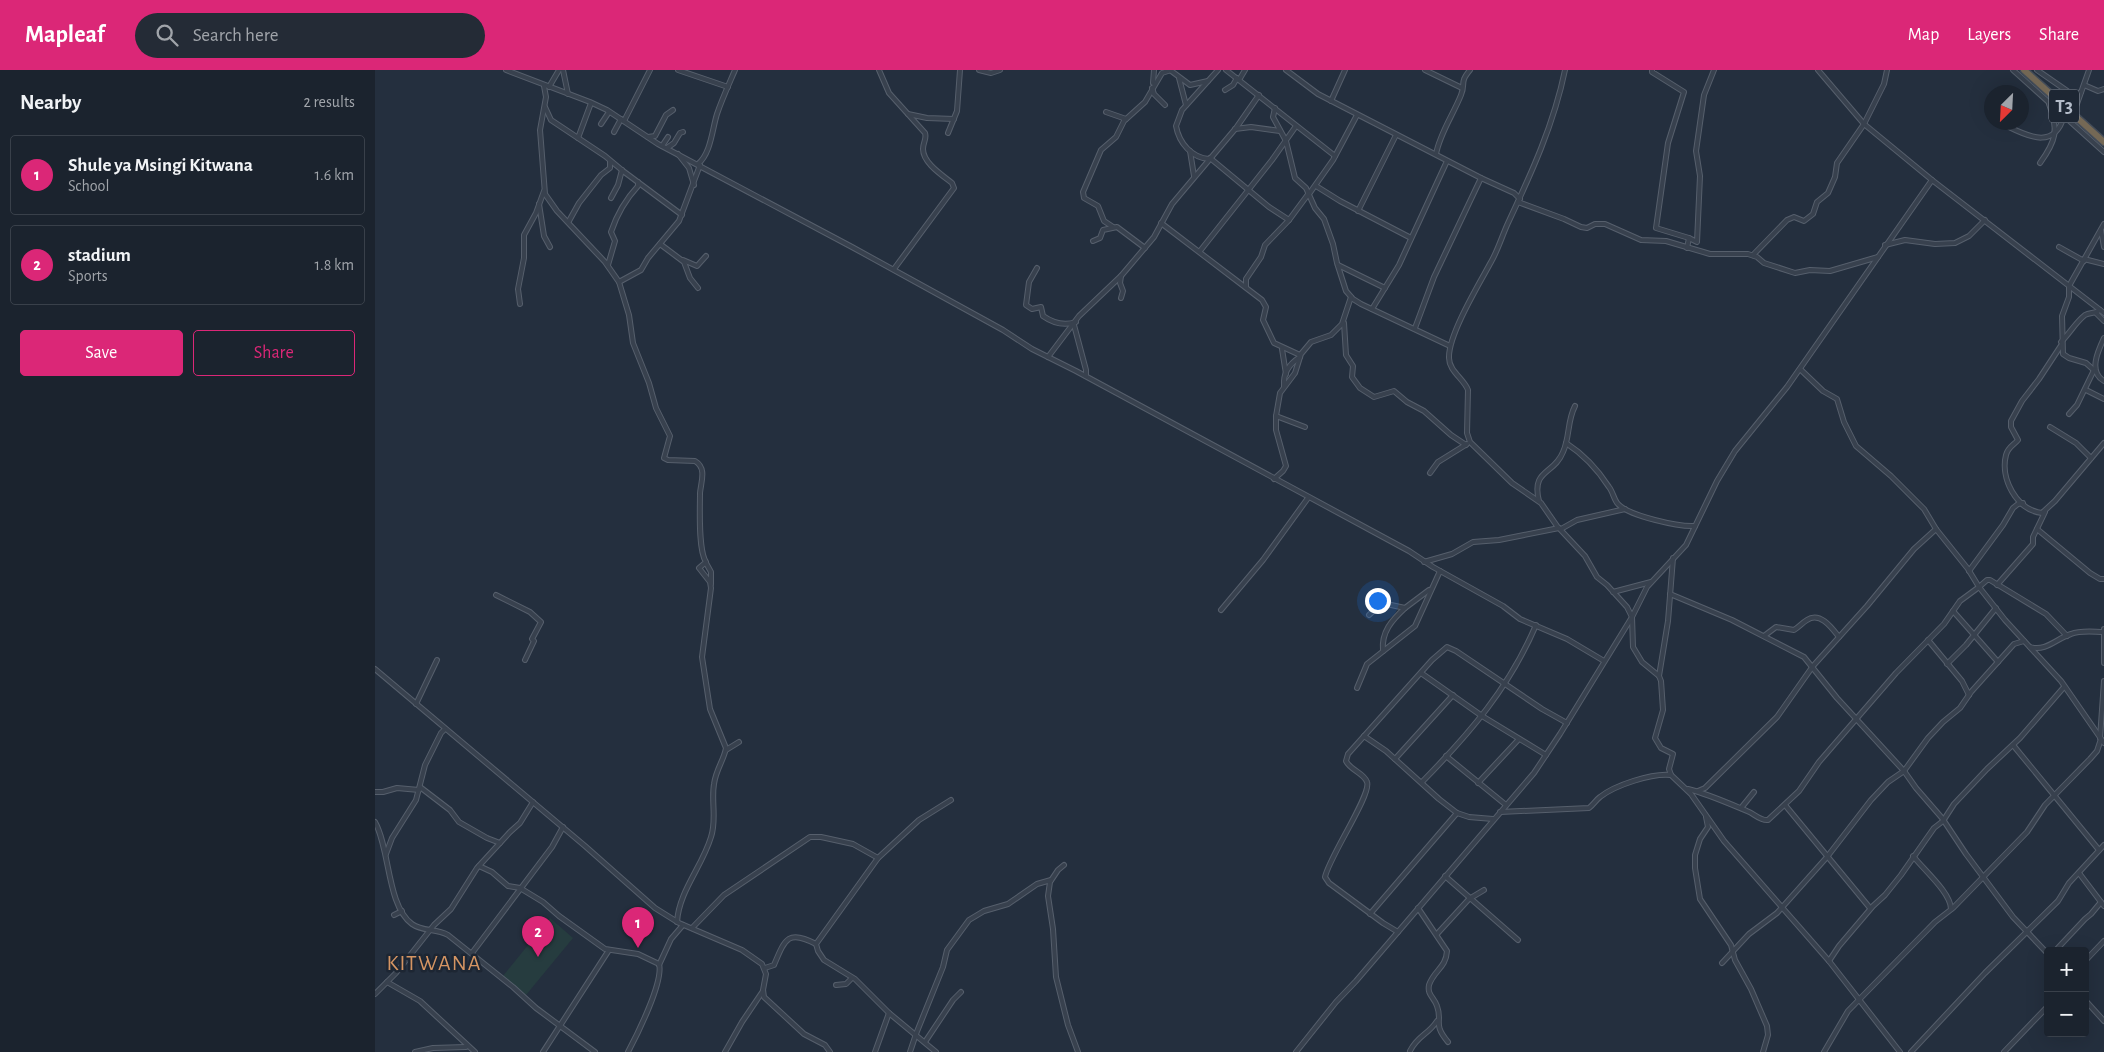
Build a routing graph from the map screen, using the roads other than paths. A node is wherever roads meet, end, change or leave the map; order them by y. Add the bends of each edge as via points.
1 (505, 70) edge
2 (552, 70) edge
3 (563, 70) edge
4 (650, 70) edge
5 (677, 70) edge
6 (735, 70) edge
7 (879, 70) edge
8 (959, 70) edge
9 (979, 70) edge
10 (1000, 70) edge
11 (1154, 70) edge
12 (1172, 70) edge
13 (1218, 70) edge
14 (1226, 70) edge
15 (1245, 70) edge
16 (1286, 70) edge
17 (1345, 70) edge
18 (1425, 70) edge
19 (1470, 70) edge
20 (1565, 70) edge
21 (1652, 70) edge
22 (1714, 70) edge
23 (1818, 70) edge
24 (1887, 70) edge
25 (2013, 70) edge
26 (2024, 70) edge
27 (2037, 70) edge
28 (2089, 70) edge
29 (558, 72) edge
30 (1179, 77) junction
31 (1238, 79) junction
32 (1208, 81) junction
33 (2083, 85) junction
34 (544, 86) junction
35 (728, 87) junction
36 (549, 88) junction
37 (1152, 88) junction
38 (1462, 88) junction
39 (2104, 89) edge
40 (1225, 90) dead end
41 (2081, 92) junction
42 (568, 94) junction
43 (1259, 96) junction
44 (1331, 101) junction
45 (2049, 102) junction
46 (544, 103) junction
47 (591, 103) junction
48 (1165, 105) dead end
49 (1186, 105) junction
50 (1275, 108) junction
51 (673, 110) dead end
52 (609, 112) junction
53 (1106, 112) dead end
54 (906, 113) junction
55 (1357, 115) junction
56 (2073, 115) junction
57 (2064, 116) junction
58 (955, 119) junction
59 (1126, 119) junction
60 (623, 120) junction
61 (601, 124) dead end
62 (1864, 124) junction
63 (1297, 126) junction
64 (1235, 130) junction
65 (2015, 130) edge
66 (2055, 130) junction
67 (1279, 131) junction
68 (614, 132) dead end
69 (683, 132) dead end
70 (948, 133) dead end
71 (1396, 135) junction
72 (668, 137) dead end
73 (578, 138) junction
74 (648, 138) junction
75 (1286, 141) junction
76 (2104, 142) edge
77 (662, 146) junction
78 (667, 148) junction
79 (1189, 151) junction
80 (676, 152) junction
81 (2104, 152) edge
82 (1436, 154) junction
83 (1335, 156) junction
84 (1209, 159) junction
85 (610, 160) junction
86 (1447, 161) junction
87 (2040, 163) dead end
88 (699, 164) junction
89 (622, 170) junction
90 (1194, 176) junction
91 (1481, 178) junction
92 (1931, 180) junction
93 (638, 182) junction
94 (694, 185) junction
95 (1316, 186) junction
96 (1248, 190) junction
97 (544, 191) junction
98 (1309, 193) junction
99 (611, 198) dead end
100 (1519, 201) junction
101 (539, 204) junction
102 (1358, 211) junction
103 (682, 215) junction
104 (1289, 220) junction
105 (1985, 220) junction
106 (569, 221) junction
107 (1161, 223) junction
108 (2104, 224) edge
109 (1113, 227) junction
110 (2101, 229) junction
111 (1411, 238) junction
112 (1689, 238) junction
113 (1093, 241) dead end
114 (1697, 242) junction
115 (660, 244) junction
116 (1885, 245) junction
117 (550, 247) dead end
118 (2059, 247) dead end
119 (2104, 247) edge
120 (1145, 248) junction
121 (1687, 248) junction
122 (1200, 251) junction
123 (1699, 252) junction
124 (1753, 255) junction
125 (706, 256) dead end
126 (1877, 257) junction
127 (681, 259) junction
128 (2084, 260) junction
129 (2104, 264) edge
130 (607, 265) junction
131 (1337, 265) junction
132 (1037, 268) dead end
133 (894, 269) junction
134 (1121, 276) junction
135 (619, 282) junction
136 (2069, 286) junction
137 (1246, 287) junction
138 (698, 288) dead end
139 (1385, 288) junction
140 (1351, 297) junction
141 (1121, 298) dead end
142 (520, 304) dead end
143 (1373, 308) junction
144 (2100, 312) edge
145 (1345, 320) junction
146 (2104, 321) edge
147 (1075, 323) junction
148 (1415, 328) junction
149 (2104, 338) edge
150 (2062, 343) junction
151 (1450, 346) junction
152 (1283, 349) junction
153 (1300, 356) junction
154 (1048, 357) junction
155 (1800, 369) junction
156 (2095, 371) junction
157 (1285, 374) junction
158 (1086, 376) junction
159 (2104, 381) edge
160 (1284, 386) junction
161 (2086, 390) junction
162 (2104, 399) edge
163 (1575, 406) dead end
164 (2069, 414) dead end
165 (1276, 416) junction
166 (1305, 427) dead end
167 (2050, 427) dead end
168 (1471, 443) junction
169 (1566, 443) junction
170 (2104, 443) edge
171 (1467, 444) junction
172 (2091, 458) junction
173 (1430, 473) dead end
174 (1275, 479) junction
175 (1308, 498) junction
176 (1539, 501) junction
177 (2023, 503) junction
178 (1625, 509) junction
179 (2045, 512) junction
180 (1695, 526) junction
181 (1560, 528) junction
182 (1936, 529) junction
183 (2037, 530) junction
184 (1673, 558) junction
185 (706, 562) junction
186 (1424, 562) junction
187 (1440, 571) junction
188 (1969, 571) junction
189 (2104, 579) edge
190 (1651, 582) junction
191 (711, 584) junction
192 (1997, 585) junction
193 (1979, 587) junction
194 (1431, 589) junction
195 (1613, 592) junction
196 (1670, 594) junction
197 (496, 595) dead end
198 (1405, 608) junction
199 (1996, 608) junction
200 (1221, 610) dead end
201 (1953, 611) junction
202 (1369, 615) dead end
203 (1632, 617) junction
204 (1536, 624) junction
205 (2104, 631) edge
206 (1974, 635) junction
207 (2019, 635) junction
208 (1764, 636) junction
209 (2067, 636) junction
210 (1839, 637) junction
211 (1928, 640) junction
212 (2024, 641) junction
213 (2016, 643) junction
214 (2028, 646) junction
215 (1383, 651) junction
216 (437, 660) dead end
217 (525, 660) dead end
218 (1604, 660) junction
219 (1999, 662) junction
220 (2104, 663) edge
221 (1947, 664) junction
222 (1813, 666) junction
223 (375, 669) edge
224 (1421, 673) junction
225 (1659, 676) junction
226 (2104, 681) edge
227 (1505, 684) junction
228 (2064, 687) junction
229 (1357, 688) dead end
230 (1453, 695) junction
231 (1969, 695) junction
232 (416, 704) junction
233 (1482, 716) junction
234 (1857, 720) junction
235 (1567, 723) junction
236 (445, 729) junction
237 (1365, 736) junction
238 (2100, 738) junction
239 (1519, 739) junction
240 (739, 742) dead end
241 (2104, 743) edge
242 (2013, 745) junction
243 (2104, 750) edge
244 (726, 751) junction
245 (2095, 753) junction
246 (1546, 755) junction
247 (1446, 756) junction
248 (1395, 759) junction
249 (1904, 771) junction
250 (1671, 775) junction
251 (1422, 782) junction
252 (1478, 784) junction
253 (419, 788) junction
254 (1686, 789) junction
255 (1697, 791) junction
256 (375, 792) edge
257 (1754, 792) dead end
258 (2055, 797) junction
259 (951, 800) dead end
260 (533, 802) junction
261 (1785, 804) junction
262 (1506, 805) junction
263 (540, 808) junction
264 (1741, 808) junction
265 (528, 812) junction
266 (1499, 812) junction
267 (1457, 813) junction
268 (1705, 813) junction
269 (1493, 819) junction
270 (1943, 820) junction
271 (375, 822) edge
272 (563, 827) junction
273 (500, 843) junction
274 (2104, 845) edge
275 (2099, 850) junction
276 (386, 854) junction
277 (1913, 856) junction
278 (1827, 857) junction
279 (877, 858) junction
280 (1064, 865) dead end
281 (479, 866) junction
282 (2079, 873) junction
283 (1445, 876) junction
284 (1983, 876) junction
285 (1051, 880) junction
286 (521, 888) junction
287 (1483, 890) dead end
288 (1469, 899) junction
289 (2102, 904) edge
290 (1782, 907) junction
291 (1418, 908) junction
292 (1870, 908) junction
293 (1951, 909) junction
294 (402, 911) junction
295 (1370, 914) junction
296 (393, 915) dead end
297 (677, 922) junction
298 (683, 925) junction
299 (692, 928) junction
300 (431, 930) junction
301 (2028, 931) junction
302 (1398, 932) junction
303 (1437, 934) junction
304 (1518, 940) dead end
305 (2104, 941) edge
306 (816, 944) junction
307 (2059, 947) edge
308 (2044, 949) edge
309 (609, 950) junction
310 (1733, 952) junction
311 (472, 953) junction
312 (2089, 957) edge
313 (1829, 961) junction
314 (1722, 963) dead end
315 (659, 966) junction
316 (765, 968) junction
317 (852, 978) junction
318 (387, 982) junction
319 (836, 985) dead end
320 (763, 991) junction
321 (961, 992) dead end
322 (375, 994) edge
323 (1860, 1001) junction
324 (2089, 1004) edge
325 (2044, 1010) edge
326 (889, 1012) junction
327 (1437, 1021) junction
328 (2104, 1021) edge
329 (560, 1026) junction
330 (916, 1034) junction
331 (925, 1042) junction
332 (1447, 1042) dead end
333 (467, 1046) junction
334 (588, 1047) junction
335 (1410, 1051) dead end
336 (415, 1052) edge
337 (462, 1052) edge
338 (475, 1052) edge
339 (543, 1052) edge
340 (585, 1052) edge
341 (595, 1052) edge
342 (628, 1052) edge
343 (725, 1052) edge
344 (830, 1052) edge
345 (875, 1052) edge
346 (910, 1052) edge
347 (936, 1052) edge
348 (1077, 1052) edge
349 (1296, 1052) edge
350 (1763, 1052) edge
351 (1824, 1052) edge
352 (1900, 1052) edge
353 (1911, 1052) edge
354 (2003, 1052) edge

1 - 34 street
2 - 29 street
3 - 42 street
4 - 60 street
5 - 35 street
6 - 35 street
7 - 54 street via 889,93
8 - 58 street
9 - 10 street via 991,73
11 - 37 street
12 - 30 street
12 - 37 street via 1162,72
13 - 32 street
14 - 31 street
15 - 31 street
16 - 44 street via 1304,86
17 - 44 street
18 - 38 street
19 - 38 street via 1461,81
20 - 100 street via 1544,143
21 - 112 street via 1684,92 1668,143 1656,228
22 - 114 street via 1704,95 1696,151 1700,176
23 - 62 street
24 - 62 street via 1884,84
25 - 45 street
26 - 56 highway, T3
27 - 41 street via 2073,95
28 - 33 street
29 - 36 street
30 - 32 street via 1190,85
30 - 49 street
31 - 40 street
31 - 43 street
32 - 49 street
33 - 39 street via 2098,91
33 - 41 street
34 - 36 street
34 - 46 street
35 - 88 street via 707,151
36 - 42 street
37 - 48 street
37 - 59 street via 1145,102
38 - 82 street
41 - 56 street
42 - 47 street
43 - 50 street
43 - 64 street
44 - 55 street
45 - 57 street
45 - 66 street
46 - 73 street via 547,116
46 - 97 street via 540,130
47 - 52 street
47 - 73 street
49 - 79 street via 1176,126
50 - 63 street
50 - 67 street via 1273,117
51 - 74 street via 666,115 655,136
52 - 60 street
52 - 61 street
53 - 59 street
54 - 58 street
54 - 133 street via 925,133 925,158 954,188
55 - 71 street
55 - 83 street
56 - 76 highway, T3
57 - 66 street
57 - 81 street
58 - 70 street
59 - 109 street via 1116,137 1101,150 1083,195 1098,206 1104,221
60 - 68 street
60 - 74 street
62 - 92 street
62 - 124 street via 1840,157 1835,177 1811,216 1803,222 1789,218
63 - 75 street
63 - 83 street
64 - 67 street via 1251,126
64 - 84 street
65 - 66 street via 2039,138 2052,135
66 - 87 street via 2053,144
67 - 75 street
69 - 78 street
71 - 82 street
71 - 102 street
72 - 77 street
73 - 85 street
74 - 77 street
75 - 96 street
75 - 98 street via 1295,178
77 - 78 street
78 - 80 street
79 - 84 street via 1197,158
79 - 90 street
80 - 88 street
80 - 94 street via 689,168
82 - 86 street
83 - 95 street
84 - 90 street
84 - 96 street
85 - 89 street
85 - 106 street via 610,168 579,203
86 - 91 street
86 - 111 street
88 - 94 street
88 - 133 street
89 - 93 street
89 - 99 street
90 - 107 street via 1171,204
91 - 100 street via 1514,193
91 - 148 street via 1434,276
92 - 105 street
92 - 116 street
93 - 103 street
93 - 130 street via 614,223 611,232 615,241
94 - 103 street
95 - 98 street
95 - 102 street
96 - 104 street
96 - 122 street
97 - 101 street
97 - 106 street
98 - 104 street
98 - 131 street via 1324,219
100 - 121 street via 1581,228 1605,224 1639,240 1666,241
100 - 151 street
101 - 117 street via 544,236
101 - 142 street via 524,235
102 - 111 street
103 - 115 street
104 - 137 street via 1265,244 1261,257 1246,279
105 - 116 street via 1969,236 1955,243 1905,240
105 - 136 street
106 - 130 street
107 - 120 street
107 - 122 street
108 - 110 street
109 - 113 street via 1103,230 1100,238
109 - 120 street via 1122,229
110 - 119 street
110 - 128 street
111 - 139 street
112 - 114 street
112 - 121 street
114 - 123 street
115 - 127 street
115 - 135 street via 637,274
116 - 126 street
118 - 128 street
120 - 134 street
121 - 123 street
122 - 137 street
123 - 124 street
124 - 126 street via 1764,263 1795,272 1830,271
125 - 127 street via 697,266
126 - 155 street
127 - 138 street
128 - 129 street
128 - 136 street
130 - 135 street
131 - 139 street
131 - 140 street
132 - 147 street via 1029,282 1026,305 1032,309 1042,307 1043,316 1054,322
133 - 154 street
134 - 141 street
134 - 147 street via 1084,310
135 - 185 street via 633,343 656,408 670,436 664,458 694,460 701,468 700,534
136 - 144 street
136 - 150 street via 2062,316
137 - 152 street via 1266,303 1263,320 1270,337
139 - 143 street
140 - 143 street
140 - 145 street
143 - 148 street
144 - 146 street
144 - 150 street via 2083,317
145 - 153 street via 1331,335 1311,342
145 - 171 street via 1346,355 1353,366 1352,377 1360,388 1374,398 1391,390 1397,393 1424,411 1451,436
147 - 154 street
147 - 158 street
148 - 151 street
149 - 156 street
150 - 156 street via 2065,356 2083,361
150 - 177 street via 2022,401 2011,424 2018,440 2007,452 2005,475 2015,496
151 - 168 street via 1450,366 1469,390 1467,433
152 - 153 street
152 - 157 street
153 - 157 street
153 - 160 street via 1295,373
154 - 158 street
155 - 180 street via 1735,451
155 - 182 street via 1823,391 1837,399 1856,446 1920,505
156 - 159 street
156 - 161 street
157 - 160 street
158 - 174 street
160 - 165 street
161 - 162 street
161 - 164 street
163 - 169 street via 1569,418
165 - 166 street
165 - 174 street via 1276,430 1286,466
167 - 172 street
168 - 171 street
168 - 176 street via 1512,483
169 - 176 street via 1558,463 1540,477
169 - 178 street via 1582,454 1609,487 1616,502
170 - 172 street
171 - 173 street via 1438,462
172 - 179 street
174 - 175 street
175 - 186 street
175 - 200 street
176 - 181 street
177 - 179 street via 2039,514
177 - 188 street via 2013,508
178 - 180 street via 1679,526
178 - 181 street via 1577,520
179 - 183 street
180 - 184 street via 1686,545
181 - 186 street via 1473,542 1452,554
181 - 195 street via 1581,550 1597,577
182 - 188 street
182 - 210 street via 1914,549
183 - 189 street via 2091,573
183 - 192 street via 2032,538 2033,544
184 - 190 street
184 - 196 street
185 - 191 street via 711,572
185 - 191 street via 699,568
186 - 187 street
187 - 194 street
187 - 204 street via 1520,619
188 - 193 street
190 - 195 street
190 - 203 street
191 - 244 street via 701,657 710,709
192 - 193 street via 1987,580
192 - 209 street via 2046,614
193 - 199 street
193 - 201 street via 1960,601
194 - 198 street
194 - 215 street via 1415,626
195 - 203 street
196 - 208 street
196 - 225 street
197 - 217 street via 530,612 541,622
198 - 202 street via 1382,603
198 - 215 street via 1385,631
199 - 206 street
199 - 207 street
201 - 206 street
201 - 211 street
203 - 218 street
203 - 225 street via 1633,647 1642,662
204 - 218 street
204 - 227 street
205 - 209 street via 2076,632
205 - 220 street
206 - 219 street
206 - 221 street
207 - 212 street
207 - 213 street
208 - 210 street via 1775,627 1794,630 1810,618 1817,618 1827,623
208 - 222 street via 1799,654
209 - 214 street via 2041,648
210 - 222 street
211 - 221 street
211 - 234 street
212 - 213 street
212 - 214 street
213 - 219 street
214 - 228 street
215 - 229 street via 1367,664
216 - 232 street
218 - 235 street
219 - 231 street
221 - 231 street
222 - 234 street
222 - 255 street via 1777,717 1705,788
223 - 232 street
224 - 227 street via 1441,651 1450,648
224 - 230 street
224 - 237 street
225 - 250 street via 1664,704 1655,738 1661,748 1673,754 1669,769
226 - 238 street
227 - 233 street
227 - 235 street
228 - 238 street
228 - 242 street
230 - 233 street
230 - 248 street
231 - 249 street via 1928,738
232 - 236 street
233 - 239 street
233 - 247 street
234 - 249 street
234 - 261 street
235 - 246 street
236 - 253 street via 425,765
236 - 260 street
237 - 248 street
237 - 295 street via 1345,761 1367,782 1367,791 1331,858 1325,877
238 - 241 street
238 - 245 street
239 - 246 street
239 - 252 street
240 - 244 street
242 - 258 street
242 - 270 street via 1954,804
243 - 245 street
244 - 297 street via 714,783 711,837 679,906
245 - 258 street
246 - 262 street via 1521,791
247 - 251 street
247 - 252 street
248 - 251 street
249 - 270 street
249 - 278 street via 1871,800
250 - 254 street
250 - 266 street via 1644,777 1608,792 1589,808
251 - 267 street
252 - 262 street
253 - 256 street
253 - 273 street via 450,810 464,825
253 - 276 street
254 - 255 street
254 - 268 street
255 - 264 street
257 - 264 street
258 - 275 street
258 - 284 street via 2040,810 2027,832
259 - 279 street via 919,820
260 - 263 street
260 - 265 street
261 - 264 street via 1766,820
261 - 278 street
262 - 266 street
263 - 265 street
263 - 272 street
265 - 273 street
266 - 269 street
267 - 269 street
267 - 295 street
268 - 290 street
268 - 310 street via 1708,824 1697,845 1696,885 1701,905
269 - 283 street
270 - 277 street
270 - 284 street
271 - 276 street
272 - 286 street
272 - 297 street via 655,908
273 - 281 street
274 - 275 street
275 - 282 street
276 - 294 street via 392,889
277 - 292 street via 1885,895
277 - 293 street via 1943,891
278 - 290 street
278 - 292 street
279 - 299 street via 853,844 810,837 728,891
279 - 306 street
280 - 285 street
281 - 286 street via 508,886
281 - 300 street via 459,899
282 - 289 street
282 - 301 street via 2058,901
283 - 288 street
283 - 291 street
284 - 293 street
284 - 301 street via 2013,917
285 - 330 street via 1037,884 1008,904 969,920 947,950
285 - 348 street via 1047,890 1055,972
286 - 309 street
286 - 311 street
287 - 288 street
288 - 303 street
288 - 304 street
289 - 307 street
290 - 310 street
290 - 313 street
291 - 302 street
291 - 303 street
292 - 313 street
293 - 323 street
294 - 296 street
294 - 300 street via 410,922 423,930
295 - 302 street
297 - 298 street
298 - 299 street
298 - 315 street via 671,938
299 - 316 street via 742,950
300 - 311 street via 442,931
300 - 318 street
301 - 308 street
301 - 353 street
302 - 349 street
303 - 327 street via 1447,951 1445,962 1429,989 1437,1005
305 - 312 street
306 - 316 street via 802,937 791,938 779,950 774,964
306 - 317 street via 824,960
309 - 315 street via 638,954 656,961
309 - 329 street
310 - 314 street
310 - 350 street via 1767,1026
311 - 329 street
313 - 323 street
315 - 342 street via 653,995
316 - 320 street
317 - 319 street via 846,984
317 - 326 street
318 - 322 street
318 - 333 street via 420,1001
320 - 343 street
320 - 344 street via 766,1000
321 - 331 street
323 - 351 street via 1845,1014
323 - 352 street
324 - 328 street
325 - 354 street
326 - 330 street
326 - 345 street
327 - 332 street
327 - 335 street via 1429,1033 1418,1038
329 - 334 street
329 - 339 street
330 - 331 street
330 - 346 street
331 - 347 street
333 - 336 street
333 - 337 street
333 - 338 street
334 - 340 street
334 - 341 street

